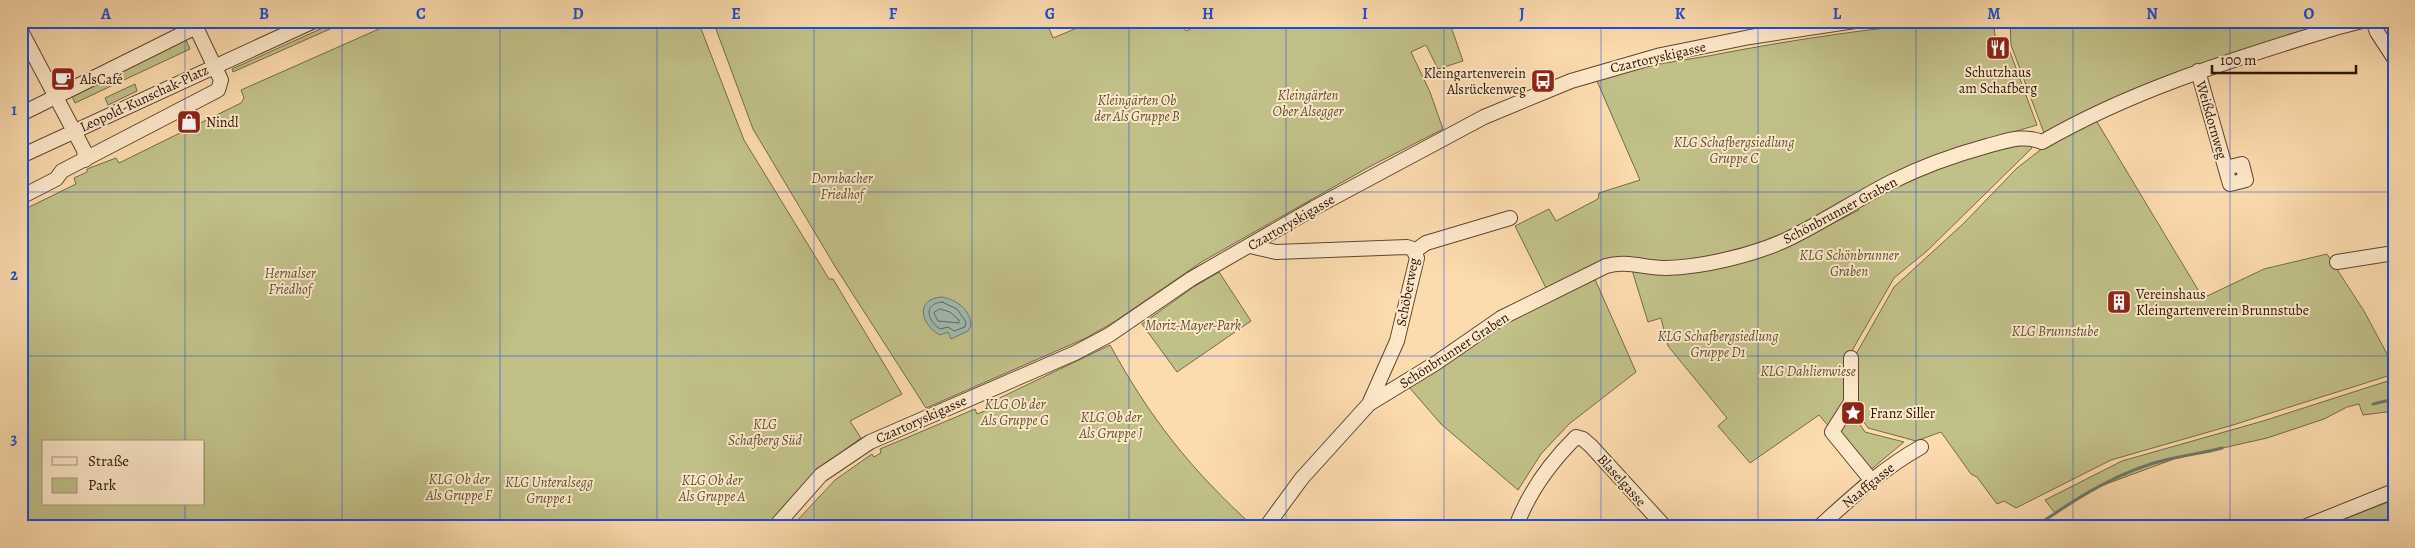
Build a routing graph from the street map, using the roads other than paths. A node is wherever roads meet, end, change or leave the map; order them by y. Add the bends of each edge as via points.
1 (314, 21) edge
2 (1855, 21) edge
3 (2362, 21) edge
4 (2373, 21) edge
5 (194, 24) edge
6 (21, 31) edge
7 (2394, 58) edge
8 (214, 66) junction
9 (2198, 71) junction
10 (56, 97) junction
11 (21, 114) edge
12 (73, 131) junction
13 (21, 156) edge
14 (85, 160) junction
15 (2226, 168) dead end
16 (21, 197) edge
17 (1510, 218) dead end
18 (1250, 246) junction
19 (1415, 251) junction
20 (2394, 253) edge
21 (2337, 262) dead end
22 (1851, 358) dead end
23 (1369, 404) junction
24 (1921, 447) dead end
25 (1872, 480) junction
26 (2394, 491) edge
27 (775, 527) edge
28 (1266, 527) edge
29 (1516, 527) edge
30 (1664, 527) edge
31 (1819, 527) edge
32 (2304, 527) edge

1 - 8 street
2 - 18 street, Czartoryskigasse via 1661,55 1548,89 1424,148
3 - 9 street, Schönbrunner Graben
4 - 7 street via 2376,32
5 - 8 street, Leopold-Kunschak-Platz
5 - 10 street, Leopold-Kunschak-Platz
6 - 10 street
8 - 12 street, Leopold-Kunschak-Platz
8 - 14 street, Leopold-Kunschak-Platz via 221,86 212,95
9 - 15 street, Weißdornweg
9 - 23 street, Schönbrunner Graben via 2126,100 2042,142 2021,137 1913,172 1786,240 1741,255 1665,268 1618,263 1606,266 1501,318
10 - 11 street, Leopold-Kunschak-Platz
10 - 12 street, Leopold-Kunschak-Platz
12 - 13 street, Leopold-Kunschak-Platz
12 - 14 street, Leopold-Kunschak-Platz via 84,150
14 - 16 street, Leopold-Kunschak-Platz
17 - 19 street via 1426,243
18 - 19 street, Schöberweg via 1276,252 1407,246
18 - 27 street, Czartoryskigasse via 1191,279 1109,335 1075,353 928,415 860,448 821,475
19 - 23 street, Schöberweg via 1417,258 1397,342
20 - 21 street
22 - 25 street via 1851,402 1832,432
23 - 28 street, Schönbrunner Graben via 1302,478
24 - 25 street, Naaffgasse
25 - 31 street, Naaffgasse
26 - 32 street
29 - 30 street, Blaselgasse via 1549,468 1576,437 1591,446

